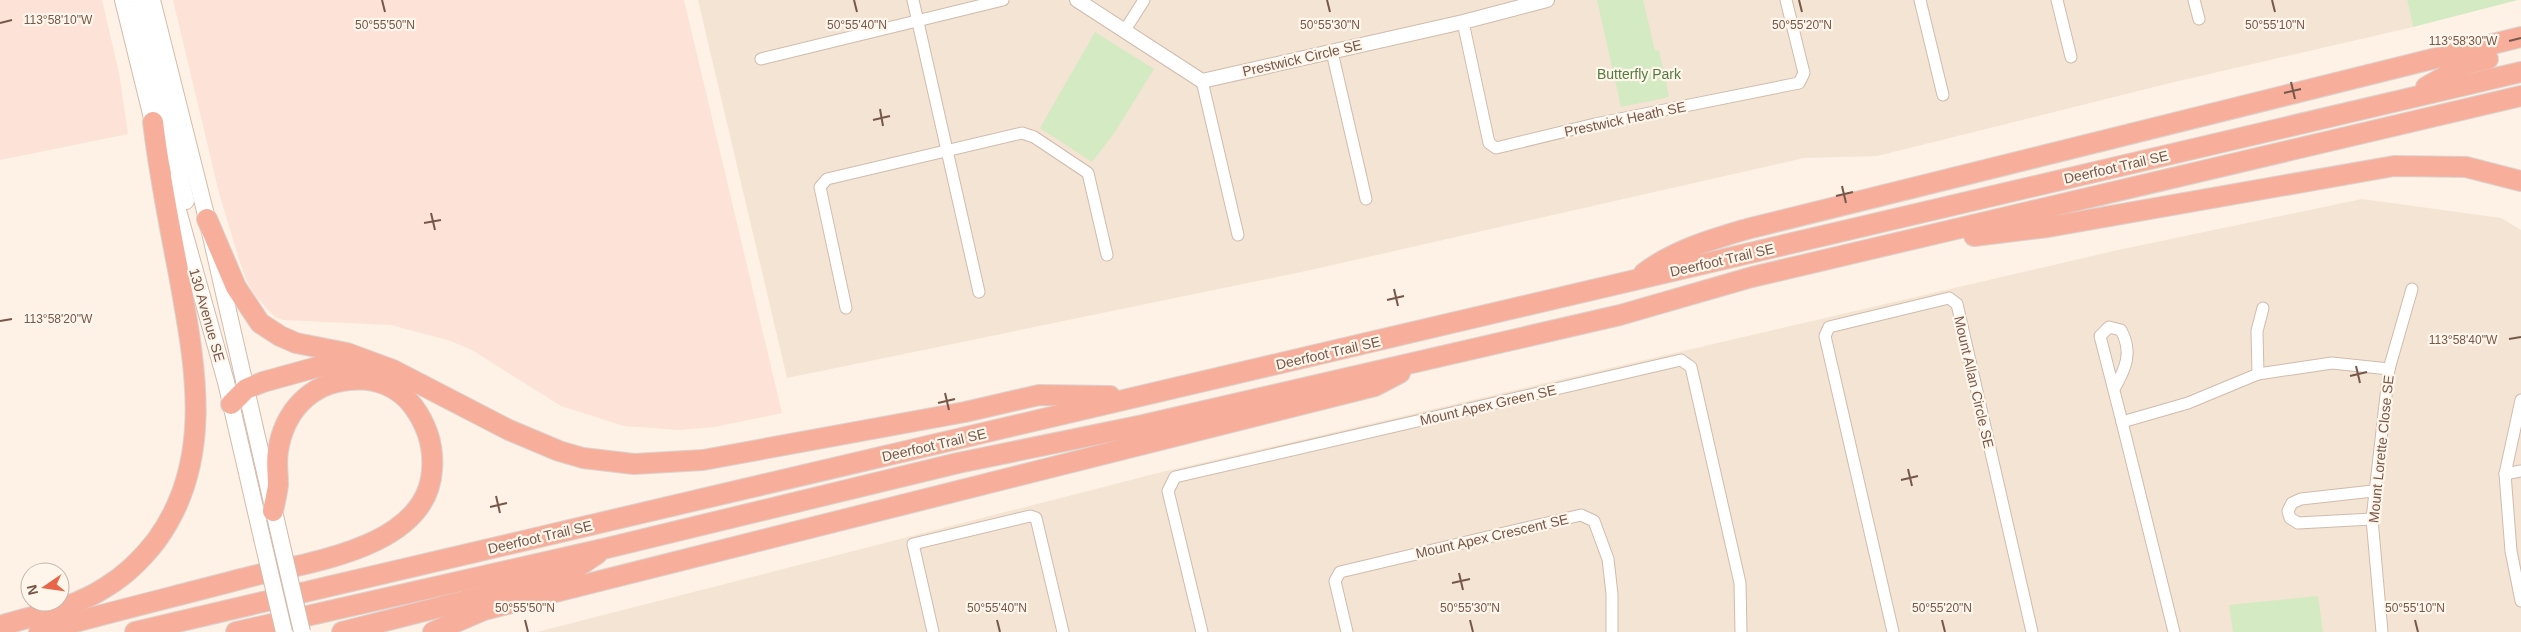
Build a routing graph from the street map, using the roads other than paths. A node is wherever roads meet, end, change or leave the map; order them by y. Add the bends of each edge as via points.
1 (123, 0) edge
2 (138, 0) edge
3 (152, 0) edge
4 (913, 0) edge
5 (1003, 0) edge
6 (1077, 0) edge
7 (1144, 0) edge
8 (1547, 0) edge
9 (1786, 0) edge
10 (1920, 0) edge
11 (2057, 0) edge
12 (2194, 0) edge
13 (2199, 19) dead end
14 (917, 20) junction
15 (1463, 22) junction
16 (1125, 30) junction
17 (2521, 37) edge
18 (2521, 50) edge
19 (1332, 52) junction
20 (2071, 57) dead end
21 (761, 59) dead end
22 (2521, 72) edge
23 (1202, 81) junction
24 (1943, 95) dead end
25 (2521, 96) edge
26 (2404, 99) junction
27 (153, 122) junction
28 (946, 151) junction
29 (2521, 181) edge
30 (1366, 199) dead end
31 (207, 219) junction
32 (1238, 235) dead end
33 (1882, 246) junction
34 (1107, 255) dead end
35 (1636, 279) junction
36 (2412, 289) dead end
37 (979, 292) dead end
38 (846, 308) dead end
39 (2263, 308) dead end
40 (235, 347) junction
41 (1427, 360) junction
42 (2389, 369) junction
43 (393, 370) junction
44 (2258, 374) junction
45 (246, 389) junction
46 (2114, 389) junction
47 (1139, 397) junction
48 (2521, 400) edge
49 (231, 404) junction
50 (2122, 422) junction
51 (2521, 471) edge
52 (2505, 474) junction
53 (2374, 491) junction
54 (274, 511) junction
55 (2372, 519) junction
56 (607, 548) junction
57 (2521, 601) edge
58 (0, 626) edge
59 (39, 632) edge
60 (135, 632) edge
61 (236, 632) edge
62 (284, 632) edge
63 (302, 632) edge
64 (342, 632) edge
65 (433, 632) edge
66 (932, 632) edge
67 (1063, 632) edge
68 (1202, 632) edge
69 (1347, 632) edge
70 (1612, 632) edge
71 (1742, 632) edge
72 (1893, 632) edge
73 (2032, 632) edge
74 (2174, 632) edge
75 (2382, 632) edge

1 - 27 main road, 130 Avenue SE
2 - 40 main road via 190,217 209,284
3 - 31 main road, 130 Avenue SE
4 - 14 street
5 - 14 street
6 - 16 street
7 - 16 street
8 - 15 street, Prestwick Circle SE
9 - 15 street, Prestwick Heath SE via 1804,73 1799,83 1595,124 1496,148 1488,143
10 - 24 street
11 - 20 street
12 - 13 street
14 - 21 street
14 - 28 street
15 - 19 street, Prestwick Circle SE
16 - 23 street
17 - 35 highway via 1746,229 1686,248 1660,261
18 - 26 highway via 2467,64
19 - 23 street, Prestwick Circle SE
19 - 30 street
22 - 26 highway, Deerfoot Trail SE
23 - 32 street
25 - 33 highway, Deerfoot Trail SE
26 - 35 highway, Deerfoot Trail SE
27 - 49 main road, 130 Avenue SE
27 - 58 highway via 191,340 197,405 196,436 188,475 176,510 161,534 142,558 113,583 69,606
28 - 34 street via 1022,133 1034,137 1088,173
28 - 37 street
28 - 38 street via 826,179 820,187
29 - 33 highway via 2466,167 2394,166 2048,228
31 - 40 main road, 130 Avenue SE
31 - 43 highway via 236,286 260,324 296,343 347,353
33 - 41 highway, Deerfoot Trail SE via 1752,277 1620,315
35 - 47 highway, Deerfoot Trail SE
36 - 42 street
39 - 44 street via 2257,331
40 - 45 main road, 130 Avenue SE
41 - 56 highway, Deerfoot Trail SE via 1143,425 958,463
41 - 65 highway via 1375,386 484,610
42 - 44 street, Mount Lorette Close SE via 2332,362
42 - 53 street, Mount Lorette Close SE
43 - 45 highway via 340,363
43 - 47 highway via 551,448 583,458 634,464 703,460 965,412 1039,395
44 - 50 street, Mount Lorette Close SE via 2188,402
45 - 49 highway
45 - 54 main road, 130 Avenue SE
46 - 46 street via 2100,336 2109,327 2121,330 2128,343 2125,370
46 - 50 street
47 - 60 highway, Deerfoot Trail SE
48 - 52 street
49 - 62 main road, 130 Avenue SE, bridge
50 - 74 street
51 - 52 street
52 - 57 street via 2510,551
53 - 55 street, Mount Lorette Close SE
53 - 55 street via 2301,499 2292,503 2288,511 2290,518 2298,523
54 - 59 highway via 278,450 286,422 311,392 338,381 369,380 398,390 419,414 431,443 432,477 420,504 387,534 326,560 243,578
54 - 63 main road, 130 Avenue SE, bridge
55 - 75 street, Mount Lorette Close SE
56 - 61 highway, Deerfoot Trail SE
56 - 64 highway via 566,575
66 - 67 street via 913,544 1030,516 1036,518
68 - 71 street, Mount Apex Green SE via 1168,491 1175,477 1681,360 1691,367 1740,583
69 - 70 street, Mount Apex Crescent SE via 1335,581 1340,572 1581,515 1594,521 1608,559
72 - 73 street, Mount Allan Circle SE via 1825,336 1829,327 1949,298 1957,304

